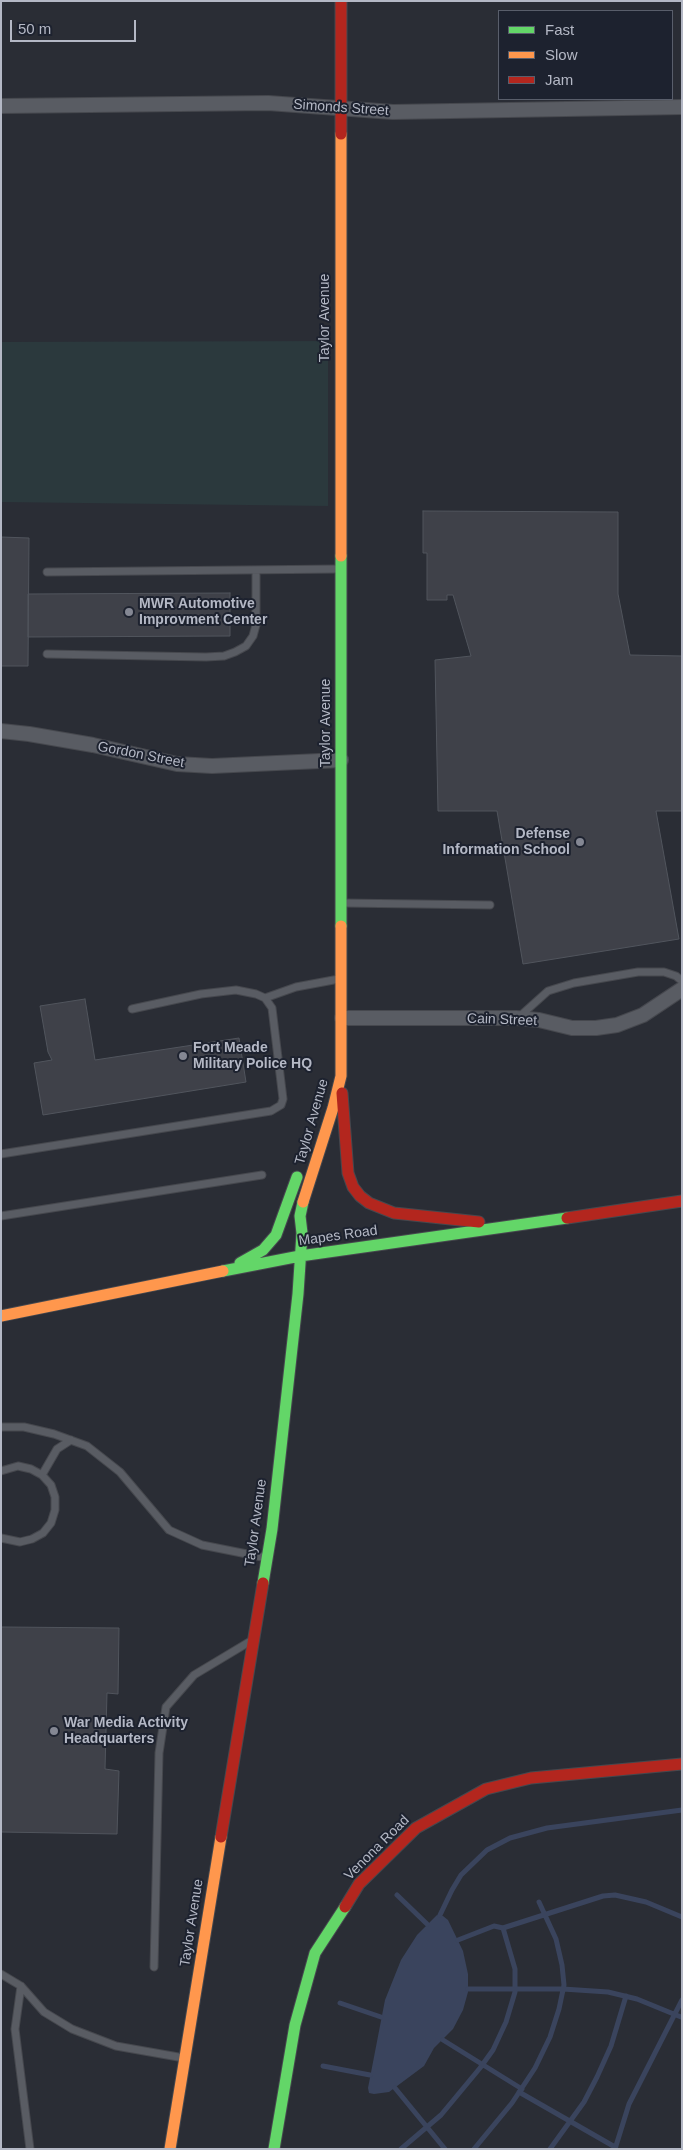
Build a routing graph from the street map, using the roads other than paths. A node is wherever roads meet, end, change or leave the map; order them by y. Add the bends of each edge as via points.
1 (341, 1) edge
2 (1, 106) edge
3 (682, 107) edge
4 (341, 108) junction
5 (256, 570) junction
6 (340, 570) junction
7 (47, 572) dead end
8 (47, 654) dead end
9 (1, 732) edge
10 (341, 760) junction
11 (341, 903) junction
12 (490, 905) dead end
13 (340, 979) junction
14 (682, 981) edge
15 (682, 989) edge
16 (265, 998) junction
17 (132, 1009) dead end
18 (342, 1018) junction
19 (519, 1018) junction
20 (340, 1076) junction
21 (311, 1139) dead end
22 (1, 1154) edge
23 (301, 1165) dead end
24 (262, 1175) dead end
25 (682, 1201) edge
26 (1, 1216) edge
27 (523, 1224) junction
28 (300, 1256) junction
29 (227, 1271) junction
30 (1, 1316) edge
31 (1, 1427) edge
32 (71, 1440) junction
33 (1, 1471) edge
34 (42, 1475) junction
35 (1, 1538) edge
36 (267, 1558) junction
37 (254, 1639) junction
38 (682, 1764) edge
39 (154, 1967) dead end
40 (1, 1974) edge
41 (21, 1986) junction
42 (185, 2058) junction
43 (30, 2149) edge
44 (170, 2149) edge
45 (274, 2149) edge

1 - 4 street, Taylor Avenue
2 - 4 street, Simonds Street via 268,103
3 - 4 street, Simonds Street via 393,112
4 - 6 street, Taylor Avenue
5 - 6 lane
5 - 7 lane
5 - 8 lane via 255,630 246,646 235,652 206,657
6 - 10 street, Taylor Avenue
9 - 10 street, Gordon Street via 93,745 177,764 212,766
10 - 11 street, Taylor Avenue
11 - 12 lane
11 - 13 street, Taylor Avenue
13 - 16 lane via 296,987
13 - 18 street, Taylor Avenue
14 - 19 lane via 664,972 638,972 574,983 548,991
15 - 19 street, Cain Street via 643,1015 617,1025 572,1028
16 - 17 lane via 236,990
16 - 22 lane via 272,1008 283,1099 278,1108
18 - 19 street, Cain Street
18 - 20 street, Taylor Avenue
20 - 21 street
20 - 27 street via 348,1173 353,1187 368,1204 410,1216
20 - 28 street, Taylor Avenue via 303,1201
23 - 29 street via 276,1235 263,1250
24 - 26 lane
25 - 27 street, Mapes Road
27 - 28 street, Mapes Road
28 - 29 street, Mapes Road
28 - 36 street, Taylor Avenue
29 - 30 street, Mapes Road
31 - 32 lane via 24,1427
32 - 34 lane via 57,1449
32 - 36 lane via 86,1446 120,1472 169,1530 202,1546
33 - 34 lane via 18,1466
34 - 35 lane via 51,1485 55,1497 51,1523 32,1539 20,1542
36 - 37 street, Taylor Avenue
37 - 39 lane via 194,1675 166,1707 159,1753
37 - 42 street, Taylor Avenue
38 - 45 street, Venona Road via 531,1778 486,1789 416,1828 359,1884 315,1953 295,2025
40 - 41 lane
41 - 42 lane via 44,2012 72,2029 116,2046
41 - 43 lane via 15,2029
42 - 44 street, Taylor Avenue

